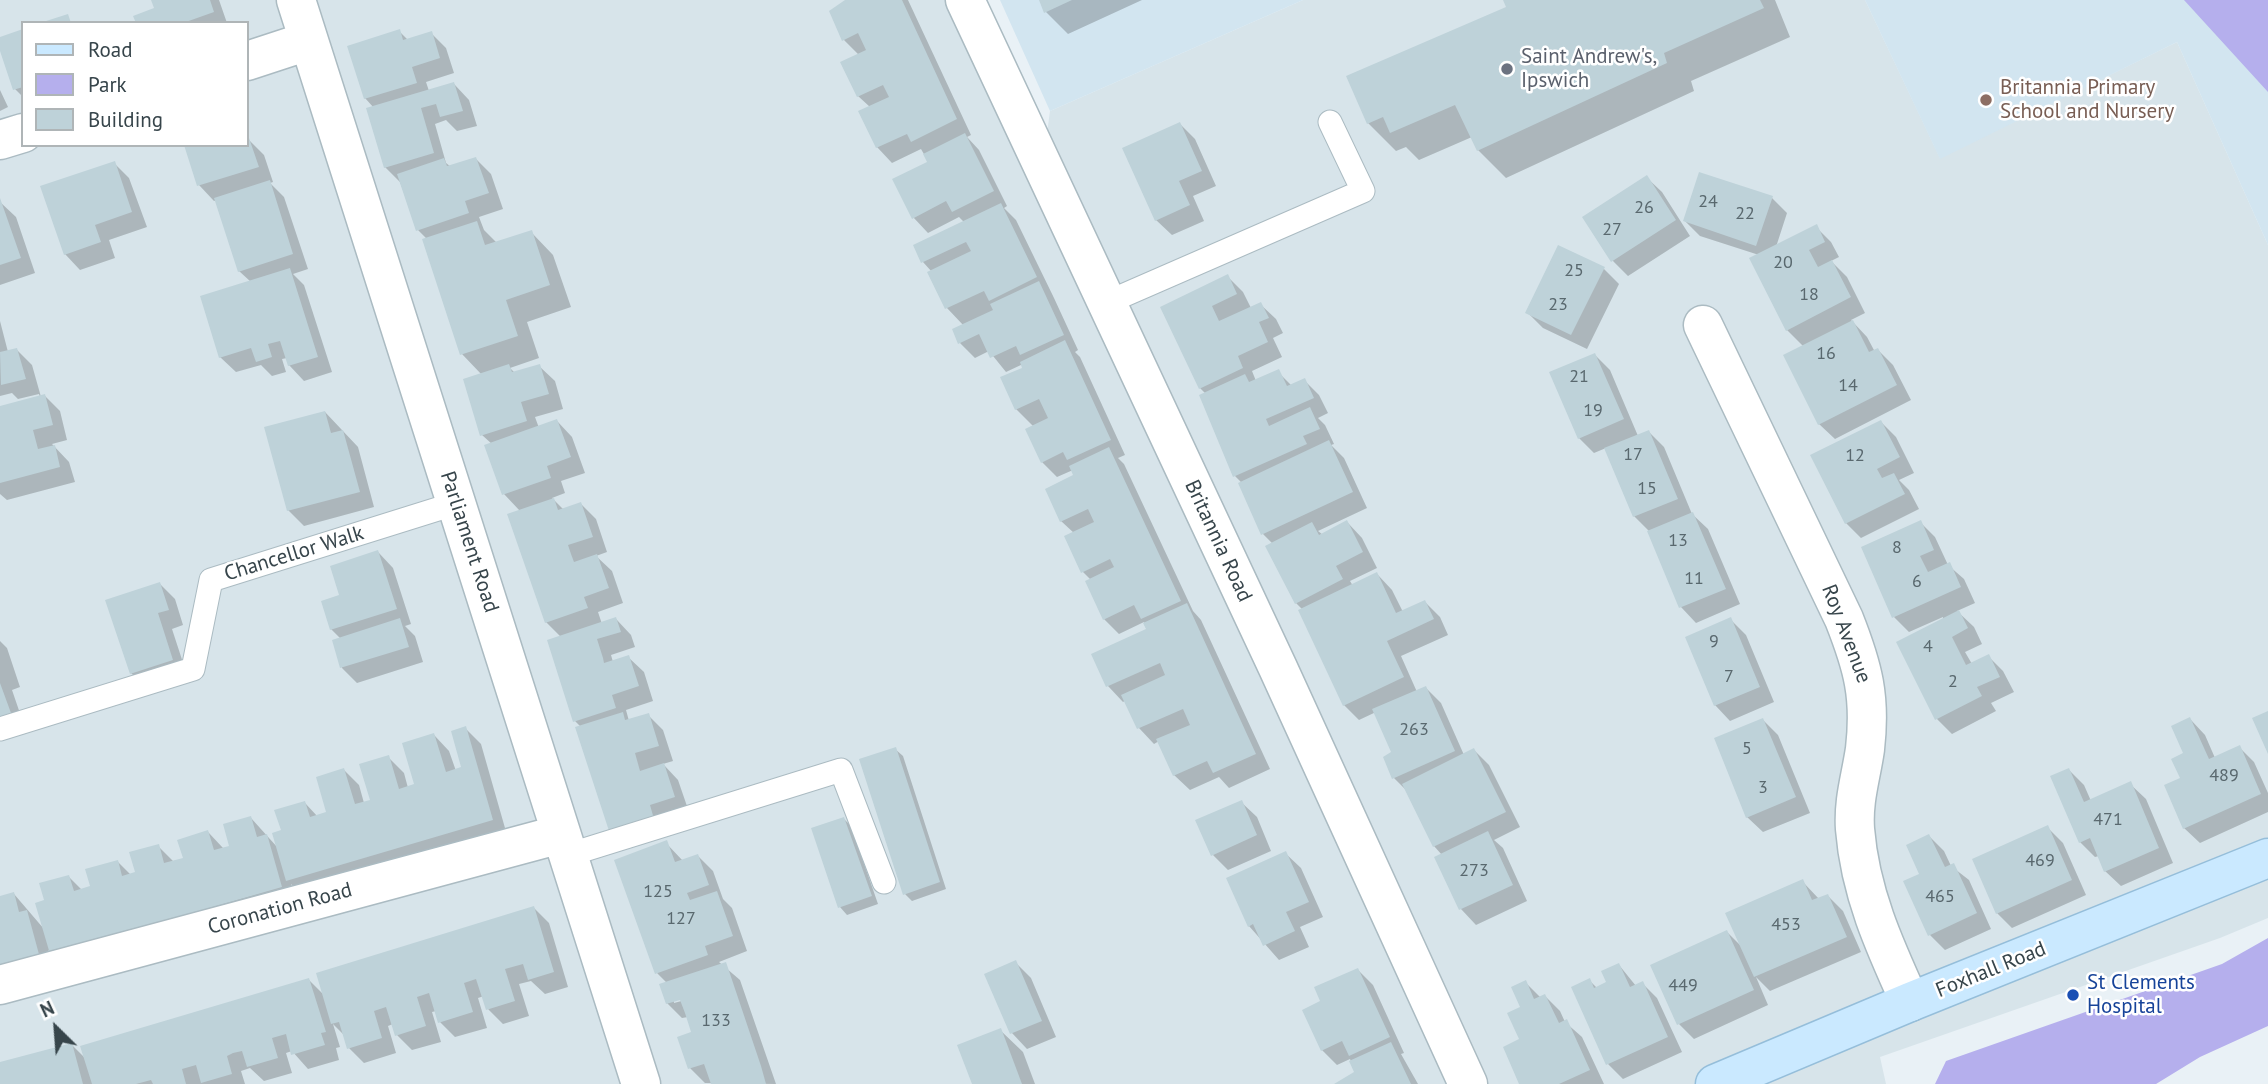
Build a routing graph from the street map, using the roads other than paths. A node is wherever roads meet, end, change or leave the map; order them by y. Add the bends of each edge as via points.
1 (296, 0) edge
2 (965, 0) edge
3 (308, 41) junction
4 (248, 61) edge
5 (1330, 122) dead end
6 (21, 133) edge
7 (0, 140) edge
8 (1106, 303) junction
9 (1703, 325) dead end
10 (457, 503) junction
11 (0, 729) edge
12 (565, 844) junction
13 (2268, 858) edge
14 (884, 882) dead end
15 (0, 985) edge
16 (1910, 1002) junction
17 (641, 1084) edge
18 (1468, 1084) edge
19 (1716, 1084) edge

1 - 3 street, Parliament Road
2 - 8 street, Britannia Road
3 - 4 street
3 - 10 street, Parliament Road
5 - 8 lane via 1363,191
6 - 7 street
8 - 18 street, Britannia Road
9 - 16 street, Roy Avenue via 1862,666 1868,693 1864,752 1855,791 1860,866 1876,928
10 - 11 lane, Chancellor Walk via 211,580 193,669
10 - 12 street, Parliament Road
12 - 14 lane via 841,770
12 - 15 street, Coronation Road
12 - 17 street, Parliament Road
13 - 16 street, Foxhall Road
16 - 19 street, Foxhall Road

